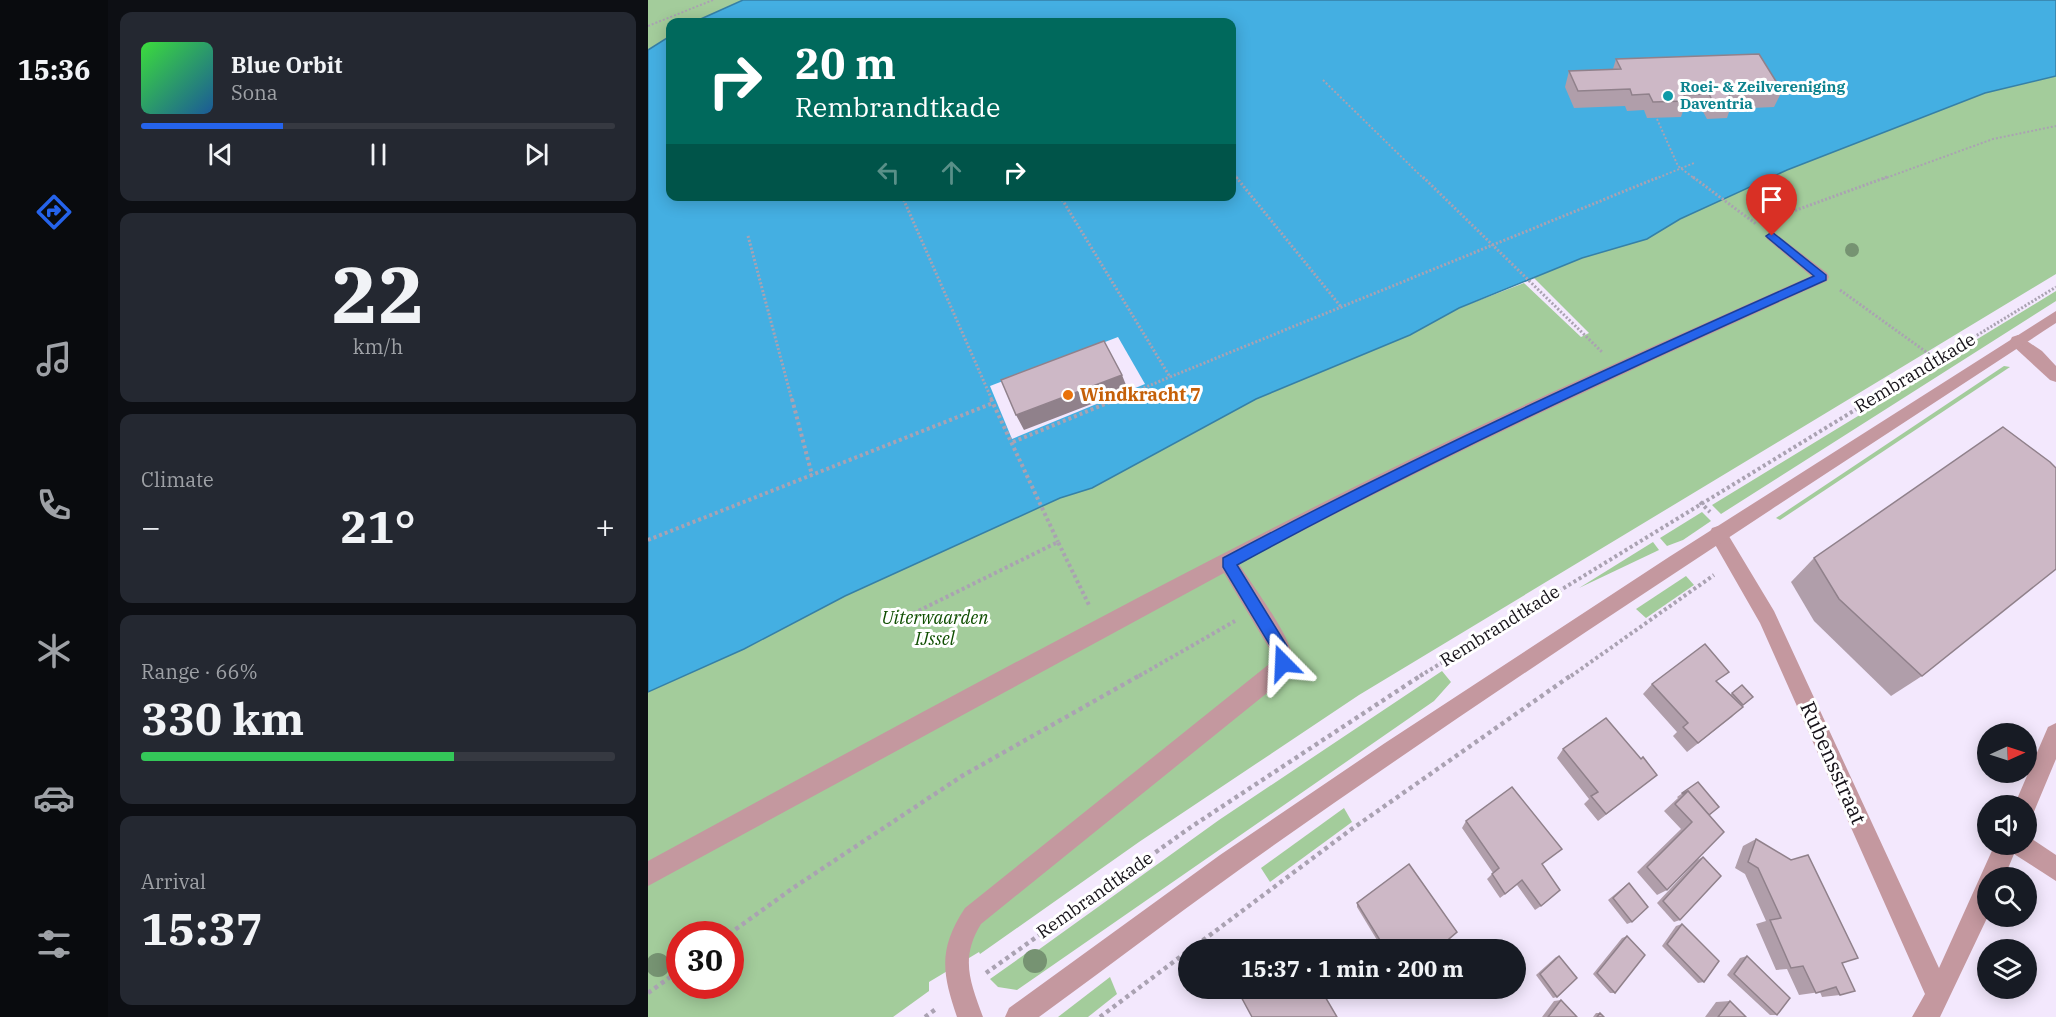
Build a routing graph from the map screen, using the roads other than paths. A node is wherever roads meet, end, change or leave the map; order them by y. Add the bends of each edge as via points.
1 (1768, 229) road end
2 (2056, 316) edge
3 (2018, 340) junction
4 (2056, 376) edge
5 (1718, 534) junction
6 (1228, 563) junction
7 (2056, 734) edge
8 (2030, 795) edge
9 (2036, 855) edge
10 (2056, 869) edge
11 (648, 874) edge
12 (1977, 913) edge
13 (1939, 996) junction
14 (970, 1017) edge
15 (1018, 1017) edge
16 (1925, 1017) edge

1 - 6 street via 1822,277 1618,368 1338,503
2 - 3 street, Rembrandtkade
3 - 4 street
3 - 5 street, Rembrandtkade
5 - 13 street, Rubensstraat via 1767,617
5 - 15 street, Rembrandtkade via 1296,816
6 - 11 street via 1100,628
6 - 14 street via 1282,651 1283,663 1276,673 978,910 958,944 956,976
7 - 8 street
9 - 10 street
12 - 13 street
13 - 16 street

